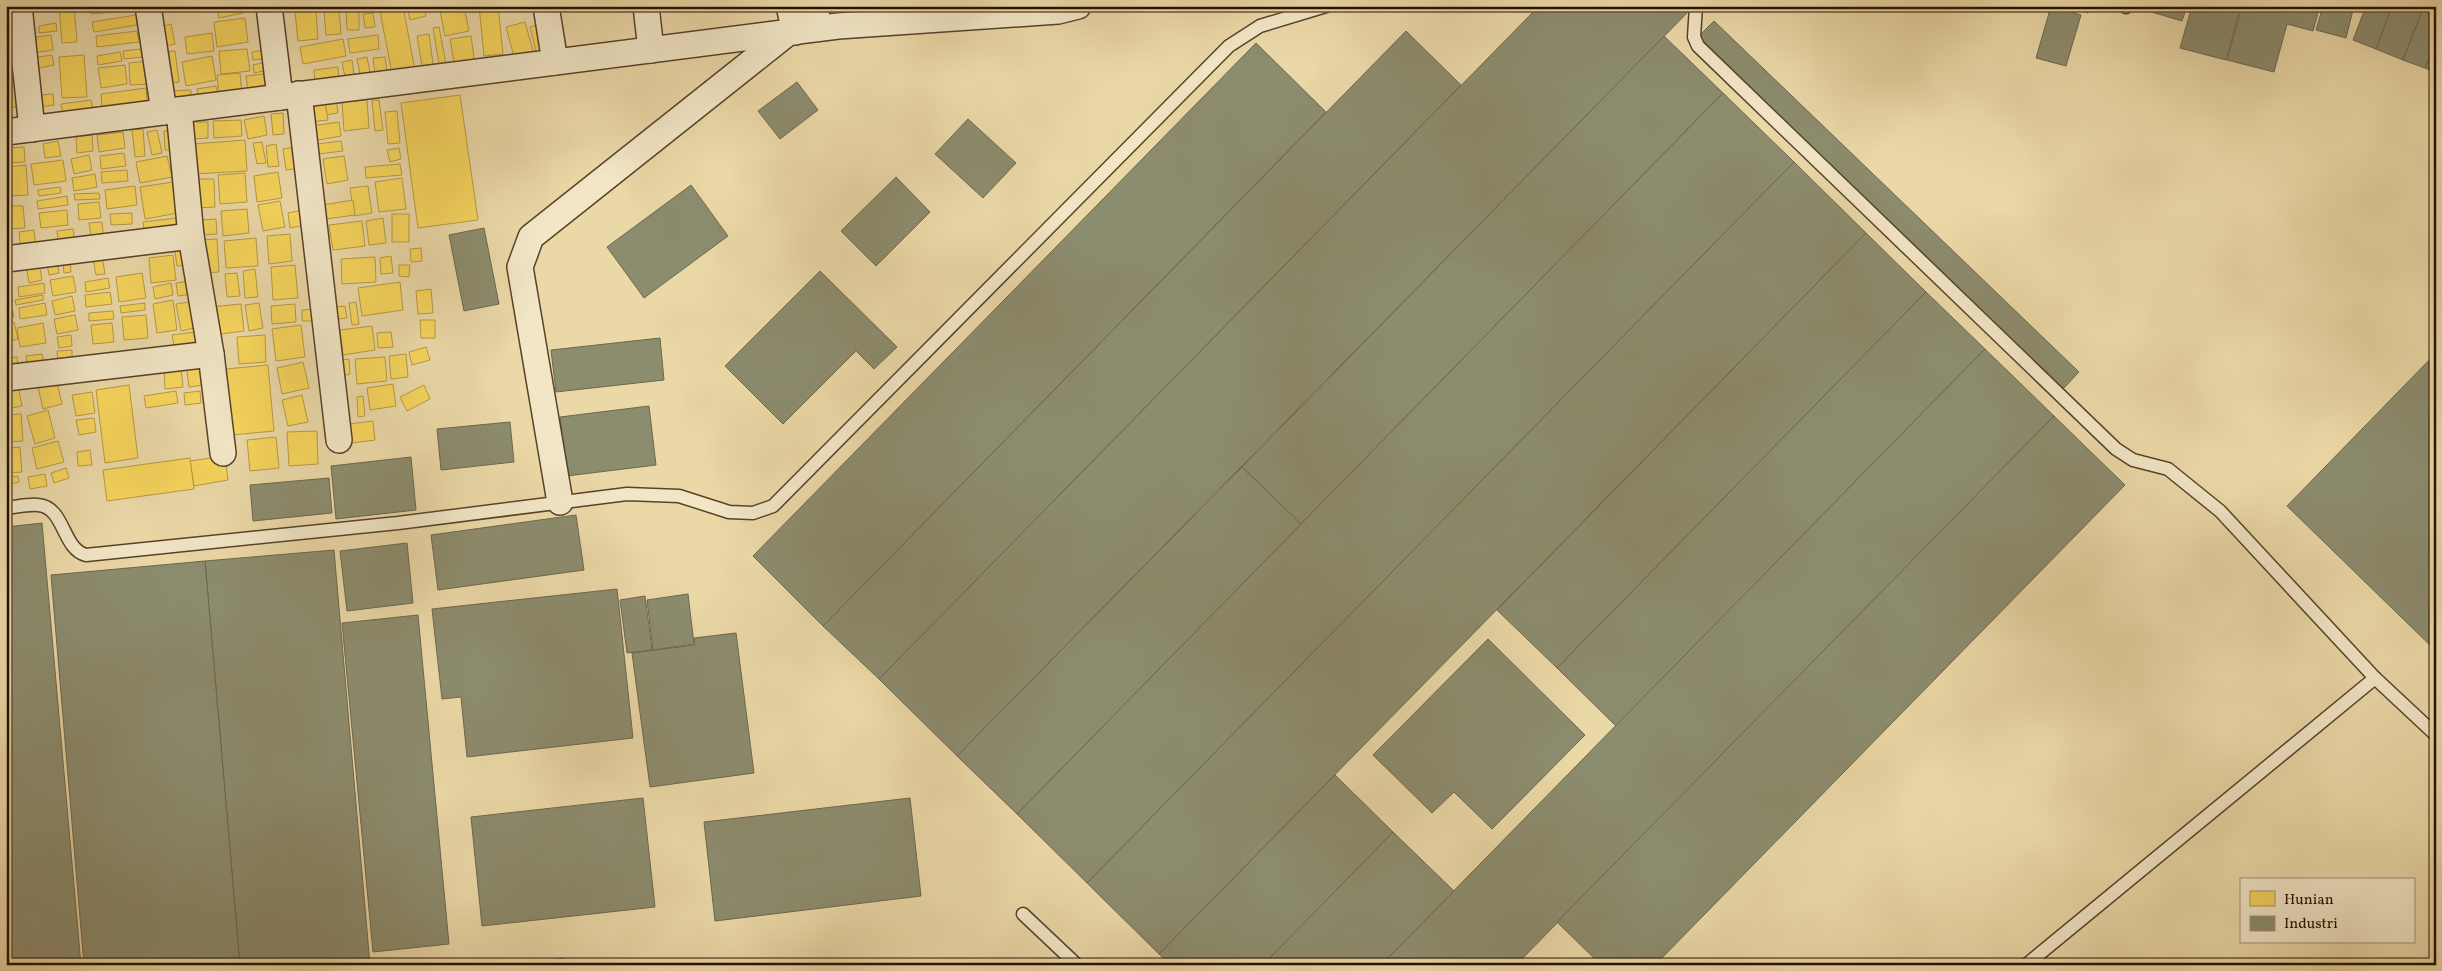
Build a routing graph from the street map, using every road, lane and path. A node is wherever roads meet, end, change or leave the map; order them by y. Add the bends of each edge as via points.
1 (19, 6) edge
2 (148, 6) edge
3 (269, 6) edge
4 (546, 6) edge
5 (646, 6) edge
6 (789, 6) edge
7 (1326, 6) edge
8 (1696, 6) edge
9 (1064, 8) edge
10 (817, 17) edge
11 (792, 32) junction
12 (651, 50) junction
13 (555, 62) junction
14 (290, 96) junction
15 (171, 111) junction
16 (32, 129) junction
17 (6, 132) edge
18 (191, 236) junction
19 (6, 259) edge
20 (211, 354) junction
21 (6, 378) edge
22 (338, 440) dead end
23 (223, 453) dead end
24 (560, 502) junction
25 (6, 508) edge
26 (2374, 678) junction
27 (2436, 735) edge
28 (1023, 914) dead end
29 (1077, 965) edge
30 (2026, 965) edge

1 - 16 street
2 - 15 street
3 - 14 street
4 - 13 street
5 - 12 street
6 - 11 street
7 - 24 lane via 1260,26 1229,46 773,506 753,513 729,512 679,496 657,493
8 - 26 lane via 1694,37 1698,46 2116,449 2133,460 2168,468 2220,511
9 - 10 street
10 - 11 street
11 - 12 street
11 - 24 street via 531,237 520,267
12 - 13 street
13 - 14 street
14 - 15 street
14 - 22 street
15 - 16 street
15 - 18 street
16 - 17 street
18 - 19 street
18 - 20 street
20 - 21 street
20 - 23 street
24 - 25 lane via 86,555 75,548 50,509 39,505
26 - 27 lane
26 - 30 lane
28 - 29 lane

